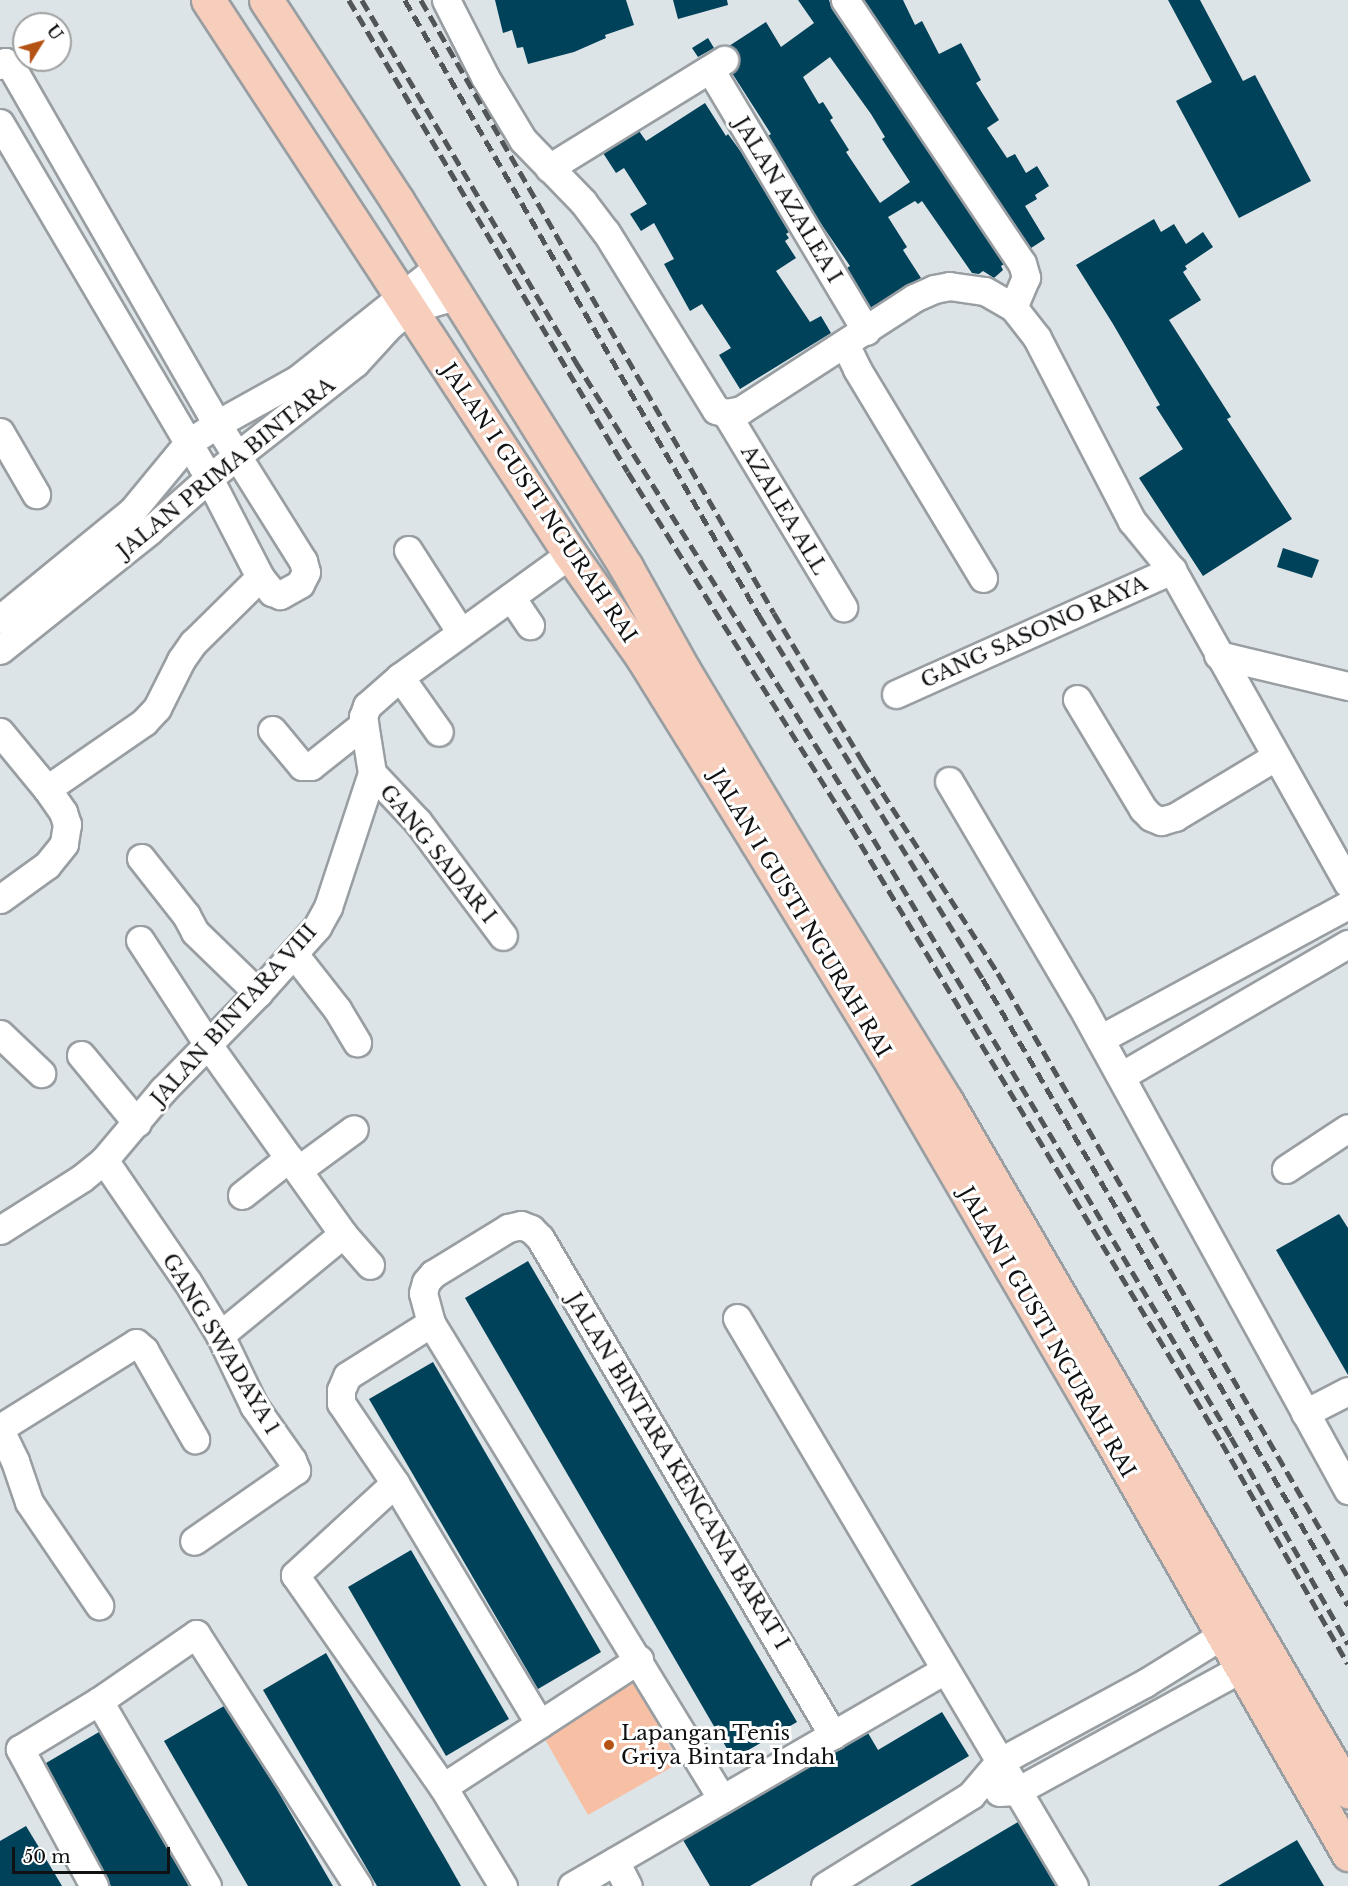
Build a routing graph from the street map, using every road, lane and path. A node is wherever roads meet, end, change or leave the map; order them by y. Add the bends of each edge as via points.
1 (208, 0) edge
2 (266, 0) edge
3 (446, 0) edge
4 (845, 0) edge
5 (0, 65) edge
6 (0, 123) edge
7 (549, 168) junction
8 (437, 268) junction
9 (455, 297) junction
10 (406, 303) junction
11 (1013, 308) junction
12 (856, 338) junction
13 (726, 413) junction
14 (217, 424) junction
15 (0, 432) edge
16 (188, 443) junction
17 (237, 457) junction
18 (209, 478) junction
19 (36, 494) dead end
20 (408, 550) dead end
21 (570, 554) junction
22 (1172, 570) junction
23 (260, 577) junction
24 (983, 578) dead end
25 (511, 597) junction
26 (843, 607) dead end
27 (0, 619) edge
28 (530, 625) dead end
29 (461, 633) junction
30 (0, 650) edge
31 (1218, 655) junction
32 (400, 676) junction
33 (1348, 686) edge
34 (896, 694) dead end
35 (1077, 699) dead end
36 (364, 724) junction
37 (272, 730) dead end
38 (0, 732) edge
39 (439, 732) dead end
40 (1275, 757) junction
41 (372, 773) junction
42 (949, 781) dead end
43 (47, 789) junction
44 (141, 858) dead end
45 (1348, 883) edge
46 (0, 899) edge
47 (1348, 905) edge
48 (503, 936) dead end
49 (140, 940) dead end
50 (1348, 944) edge
51 (294, 954) junction
52 (258, 993) junction
53 (1, 1036) edge
54 (1100, 1039) junction
55 (357, 1042) dead end
56 (209, 1046) junction
57 (81, 1055) dead end
58 (40, 1073) dead end
59 (1121, 1076) junction
60 (137, 1123) junction
61 (354, 1129) dead end
62 (1344, 1140) edge
63 (104, 1160) junction
64 (293, 1164) junction
65 (1286, 1169) dead end
66 (242, 1195) dead end
67 (0, 1230) edge
68 (343, 1234) junction
69 (370, 1265) dead end
70 (737, 1318) dead end
71 (431, 1323) junction
72 (220, 1335) junction
73 (1348, 1391) edge
74 (1305, 1413) junction
75 (1112, 1416) junction
76 (0, 1429) edge
77 (195, 1439) dead end
78 (395, 1483) junction
79 (1348, 1490) edge
80 (194, 1541) dead end
81 (99, 1605) dead end
82 (1224, 1634) junction
83 (639, 1659) junction
84 (1242, 1668) junction
85 (945, 1670) junction
86 (1145, 1683) junction
87 (99, 1701) junction
88 (1162, 1712) junction
89 (540, 1724) junction
90 (833, 1735) junction
91 (999, 1762) junction
92 (442, 1787) junction
93 (1017, 1791) junction
94 (1348, 1791) edge
95 (971, 1795) junction
96 (722, 1799) junction
97 (1348, 1854) edge
98 (615, 1861) junction
99 (94, 1886) edge
100 (207, 1886) edge
101 (358, 1886) edge
102 (503, 1886) edge
103 (572, 1886) edge
104 (628, 1886) edge
105 (825, 1886) edge
106 (1074, 1886) edge

1 - 10 main road, JALAN I GUSTI NGURAH RAI
2 - 8 main road, JALAN I GUSTI NGURAH RAI
3 - 7 street, AZALEA ALL via 485,77 524,140
4 - 11 street via 1022,262 1026,277
5 - 14 street via 11,66
6 - 16 street
7 - 12 street, JALAN AZALEA I via 718,64
7 - 13 street, AZALEA ALL via 606,232 716,410
8 - 9 main road, JALAN I GUSTI NGURAH RAI
8 - 10 street, JALAN PRIMA BINTARA
9 - 10 street, JALAN PRIMA BINTARA
9 - 75 main road, JALAN I GUSTI NGURAH RAI via 626,567 946,1101
10 - 14 street, JALAN PRIMA BINTARA via 298,379
10 - 17 street, JALAN PRIMA BINTARA via 355,363
10 - 21 main road, JALAN I GUSTI NGURAH RAI
11 - 12 street via 986,291 949,286 914,298
11 - 22 street via 1037,338 1132,521
12 - 13 street via 741,410
12 - 24 street, JALAN AZALEA I via 857,369
13 - 26 street, AZALEA ALL
14 - 16 street, JALAN PRIMA BINTARA
14 - 17 street
15 - 19 street
16 - 18 street
16 - 27 street, JALAN PRIMA BINTARA via 132,511
17 - 18 street, JALAN PRIMA BINTARA
17 - 23 street via 303,561 306,572 300,584 280,595 272,592
18 - 23 street
18 - 30 street, JALAN PRIMA BINTARA
20 - 29 street
21 - 25 street
21 - 75 main road, JALAN I GUSTI NGURAH RAI via 643,658
22 - 31 street
22 - 34 street, GANG SASONO RAYA
23 - 43 street via 193,643 157,708 144,722
25 - 28 street
25 - 29 street
29 - 32 street
31 - 33 street
31 - 40 street
32 - 36 street via 368,706
32 - 39 street
35 - 40 street via 1143,809 1161,820 1175,817
36 - 37 street via 311,766 302,766
36 - 41 street, JALAN BINTARA VIII
38 - 43 street
40 - 45 street
41 - 48 street, GANG SADAR I via 418,822
41 - 51 street, JALAN BINTARA VIII via 327,907 317,927
42 - 54 street
43 - 46 street via 67,824 64,844 34,876
44 - 52 street via 195,932
47 - 54 street
49 - 56 street
50 - 59 street
51 - 52 street, JALAN BINTARA VIII
51 - 55 street
52 - 56 street, JALAN BINTARA VIII
53 - 58 street
54 - 59 street
56 - 60 street, JALAN BINTARA VIII
56 - 64 street
57 - 60 street
59 - 74 street
60 - 63 street, JALAN BINTARA VIII
61 - 64 street
62 - 65 street
63 - 67 street, JALAN BINTARA VIII
63 - 72 street, GANG SWADAYA 1
64 - 66 street
64 - 68 street
68 - 69 street
68 - 72 street
70 - 85 street
71 - 78 street via 347,1376 341,1389 348,1414
71 - 83 street
71 - 90 street, JALAN BINTARA KENCANA BARAT I via 423,1293 433,1274 508,1228 521,1225 540,1238
72 - 80 street, GANG SWADAYA 1 via 254,1407 296,1470
73 - 74 street
74 - 79 street
75 - 82 main road, JALAN I GUSTI NGURAH RAI
75 - 94 main road, JALAN I GUSTI NGURAH RAI
76 - 77 street via 136,1343 144,1350
76 - 81 street via 28,1502
78 - 89 street
78 - 92 street via 295,1575
82 - 84 main road, JALAN I GUSTI NGURAH RAI
82 - 86 street
83 - 89 street
83 - 96 street
84 - 88 street
84 - 97 main road, JALAN I GUSTI NGURAH RAI
85 - 90 street
85 - 91 street
86 - 88 street
86 - 91 street
87 - 99 street via 20,1749
87 - 100 street
87 - 101 street via 196,1634
88 - 93 street
89 - 92 street
90 - 96 street
91 - 93 street
91 - 95 street
92 - 102 street
93 - 95 street
93 - 106 street
95 - 105 street
96 - 98 street
98 - 103 street
98 - 104 street

